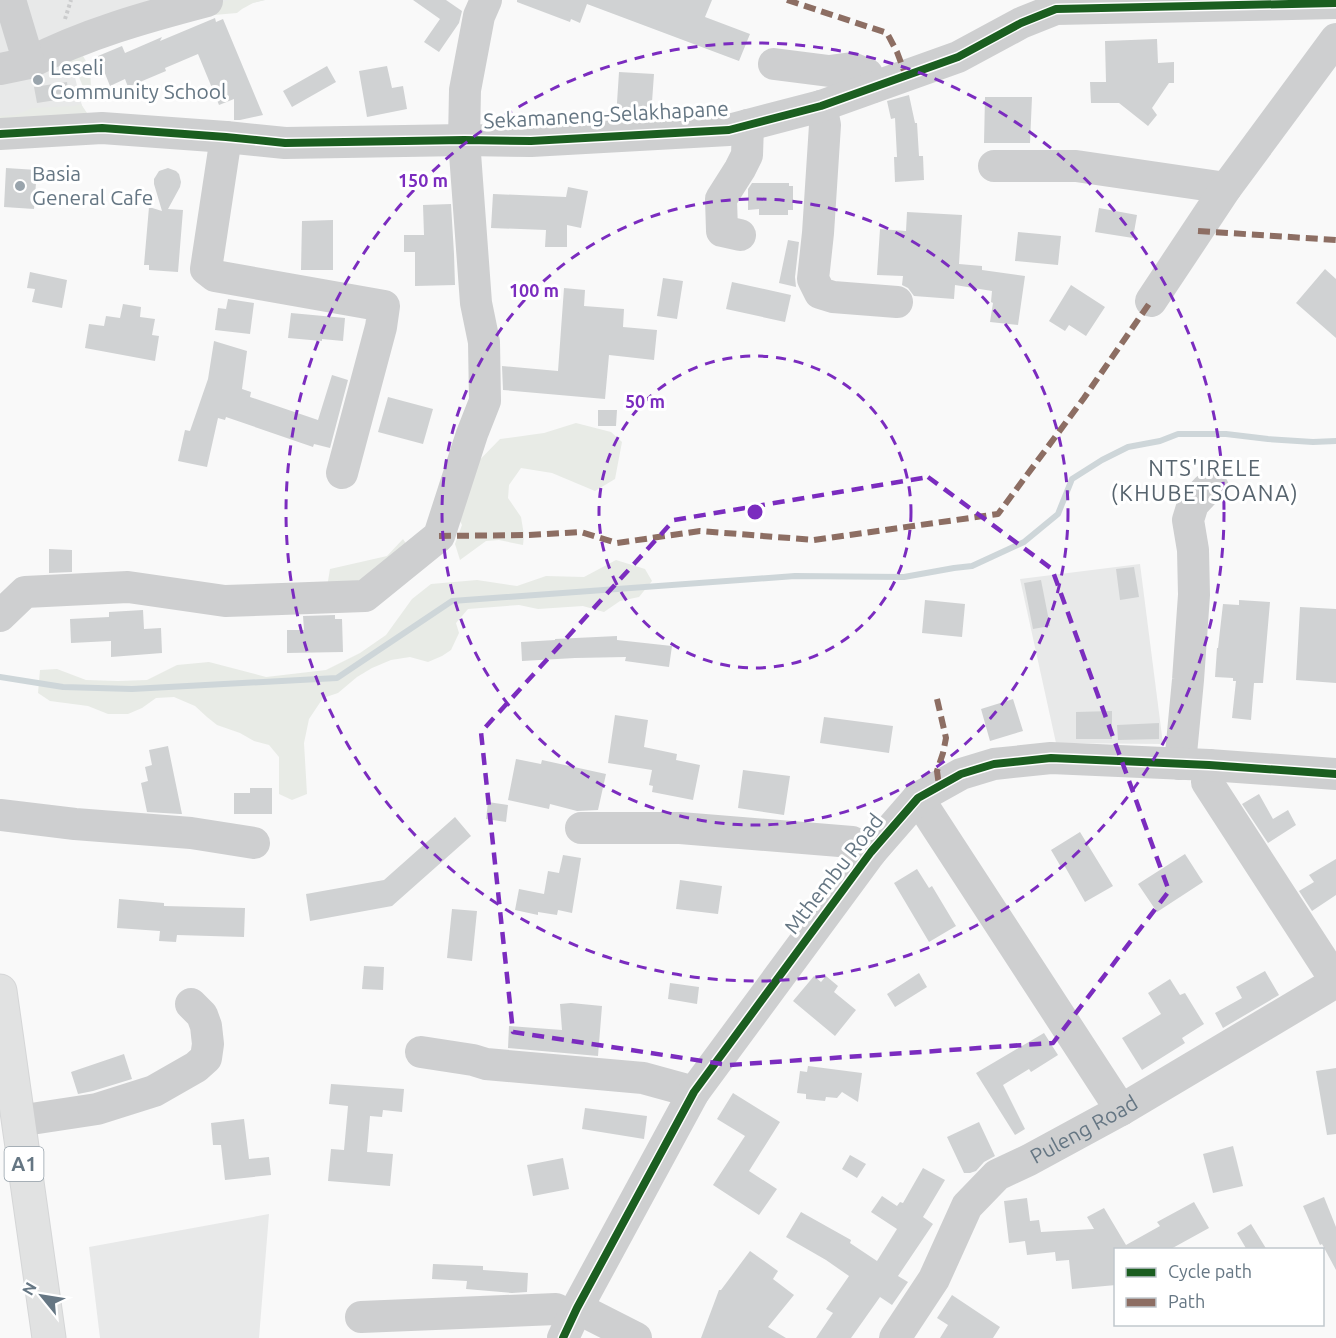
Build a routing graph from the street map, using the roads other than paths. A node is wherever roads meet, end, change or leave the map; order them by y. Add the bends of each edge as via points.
1 (10, 0) edge
2 (486, 0) edge
3 (207, 1) edge
4 (1336, 3) edge
5 (1160, 4) edge
6 (1336, 39) edge
7 (774, 64) dead end
8 (14, 66) edge
9 (873, 87) junction
10 (820, 106) junction
11 (748, 125) junction
12 (0, 134) edge
13 (226, 137) junction
14 (464, 140) junction
15 (994, 166) dead end
16 (1226, 188) junction
17 (740, 235) dead end
18 (1151, 301) dead end
19 (897, 302) dead end
20 (342, 473) dead end
21 (1213, 488) dead end
22 (0, 616) edge
23 (1194, 764) junction
24 (1336, 774) edge
25 (918, 798) junction
26 (0, 814) edge
27 (581, 828) dead end
28 (254, 843) dead end
29 (871, 852) junction
30 (1336, 981) edge
31 (0, 991) edge
32 (191, 1004) dead end
33 (420, 1052) dead end
34 (694, 1092) junction
35 (1121, 1110) junction
36 (18, 1121) junction
37 (362, 1317) dead end
38 (570, 1321) edge
39 (49, 1338) edge
40 (636, 1338) edge
41 (895, 1338) edge

1 - 8 street
2 - 14 street via 479,16 465,90
3 - 8 street via 138,19
4 - 5 street, Sekamaneng-Selakhapane
5 - 9 street, Sekamaneng-Selakhapane via 1056,9 958,57
6 - 16 street
7 - 9 street via 830,70 852,68 867,74
9 - 10 street, Sekamaneng-Selakhapane
10 - 11 street, Sekamaneng-Selakhapane
10 - 19 street via 825,124 813,279 820,292 833,297
11 - 14 street, Sekamaneng-Selakhapane via 729,130 531,141
11 - 17 street via 747,155 721,200 722,231
12 - 13 street, Sekamaneng-Selakhapane via 102,128
13 - 14 street, Sekamaneng-Selakhapane via 285,143
13 - 20 street via 206,269 216,276 384,306
14 - 22 street via 476,303 484,342 485,401 439,536 365,596 225,602 128,587 24,592
15 - 16 street via 1076,166
16 - 18 street
21 - 23 street via 1193,504 1188,520 1193,550 1188,680
23 - 24 street, Mthembu Road
23 - 25 street, Mthembu Road via 1051,758 994,765 961,774
23 - 30 street
25 - 29 street, Mthembu Road
25 - 35 street
26 - 28 street
27 - 29 street via 680,828 818,839 852,842
29 - 34 street, Mthembu Road
30 - 35 street, Puleng Road
31 - 36 main road, A1
32 - 36 street via 202,1015 208,1044 206,1058 196,1067 154,1091 97,1109
33 - 34 street via 486,1064 643,1078
34 - 38 street, Mthembu Road
35 - 41 street, Puleng Road via 997,1175 967,1206 934,1279
36 - 39 main road, A1
37 - 38 street via 556,1309
38 - 40 street

